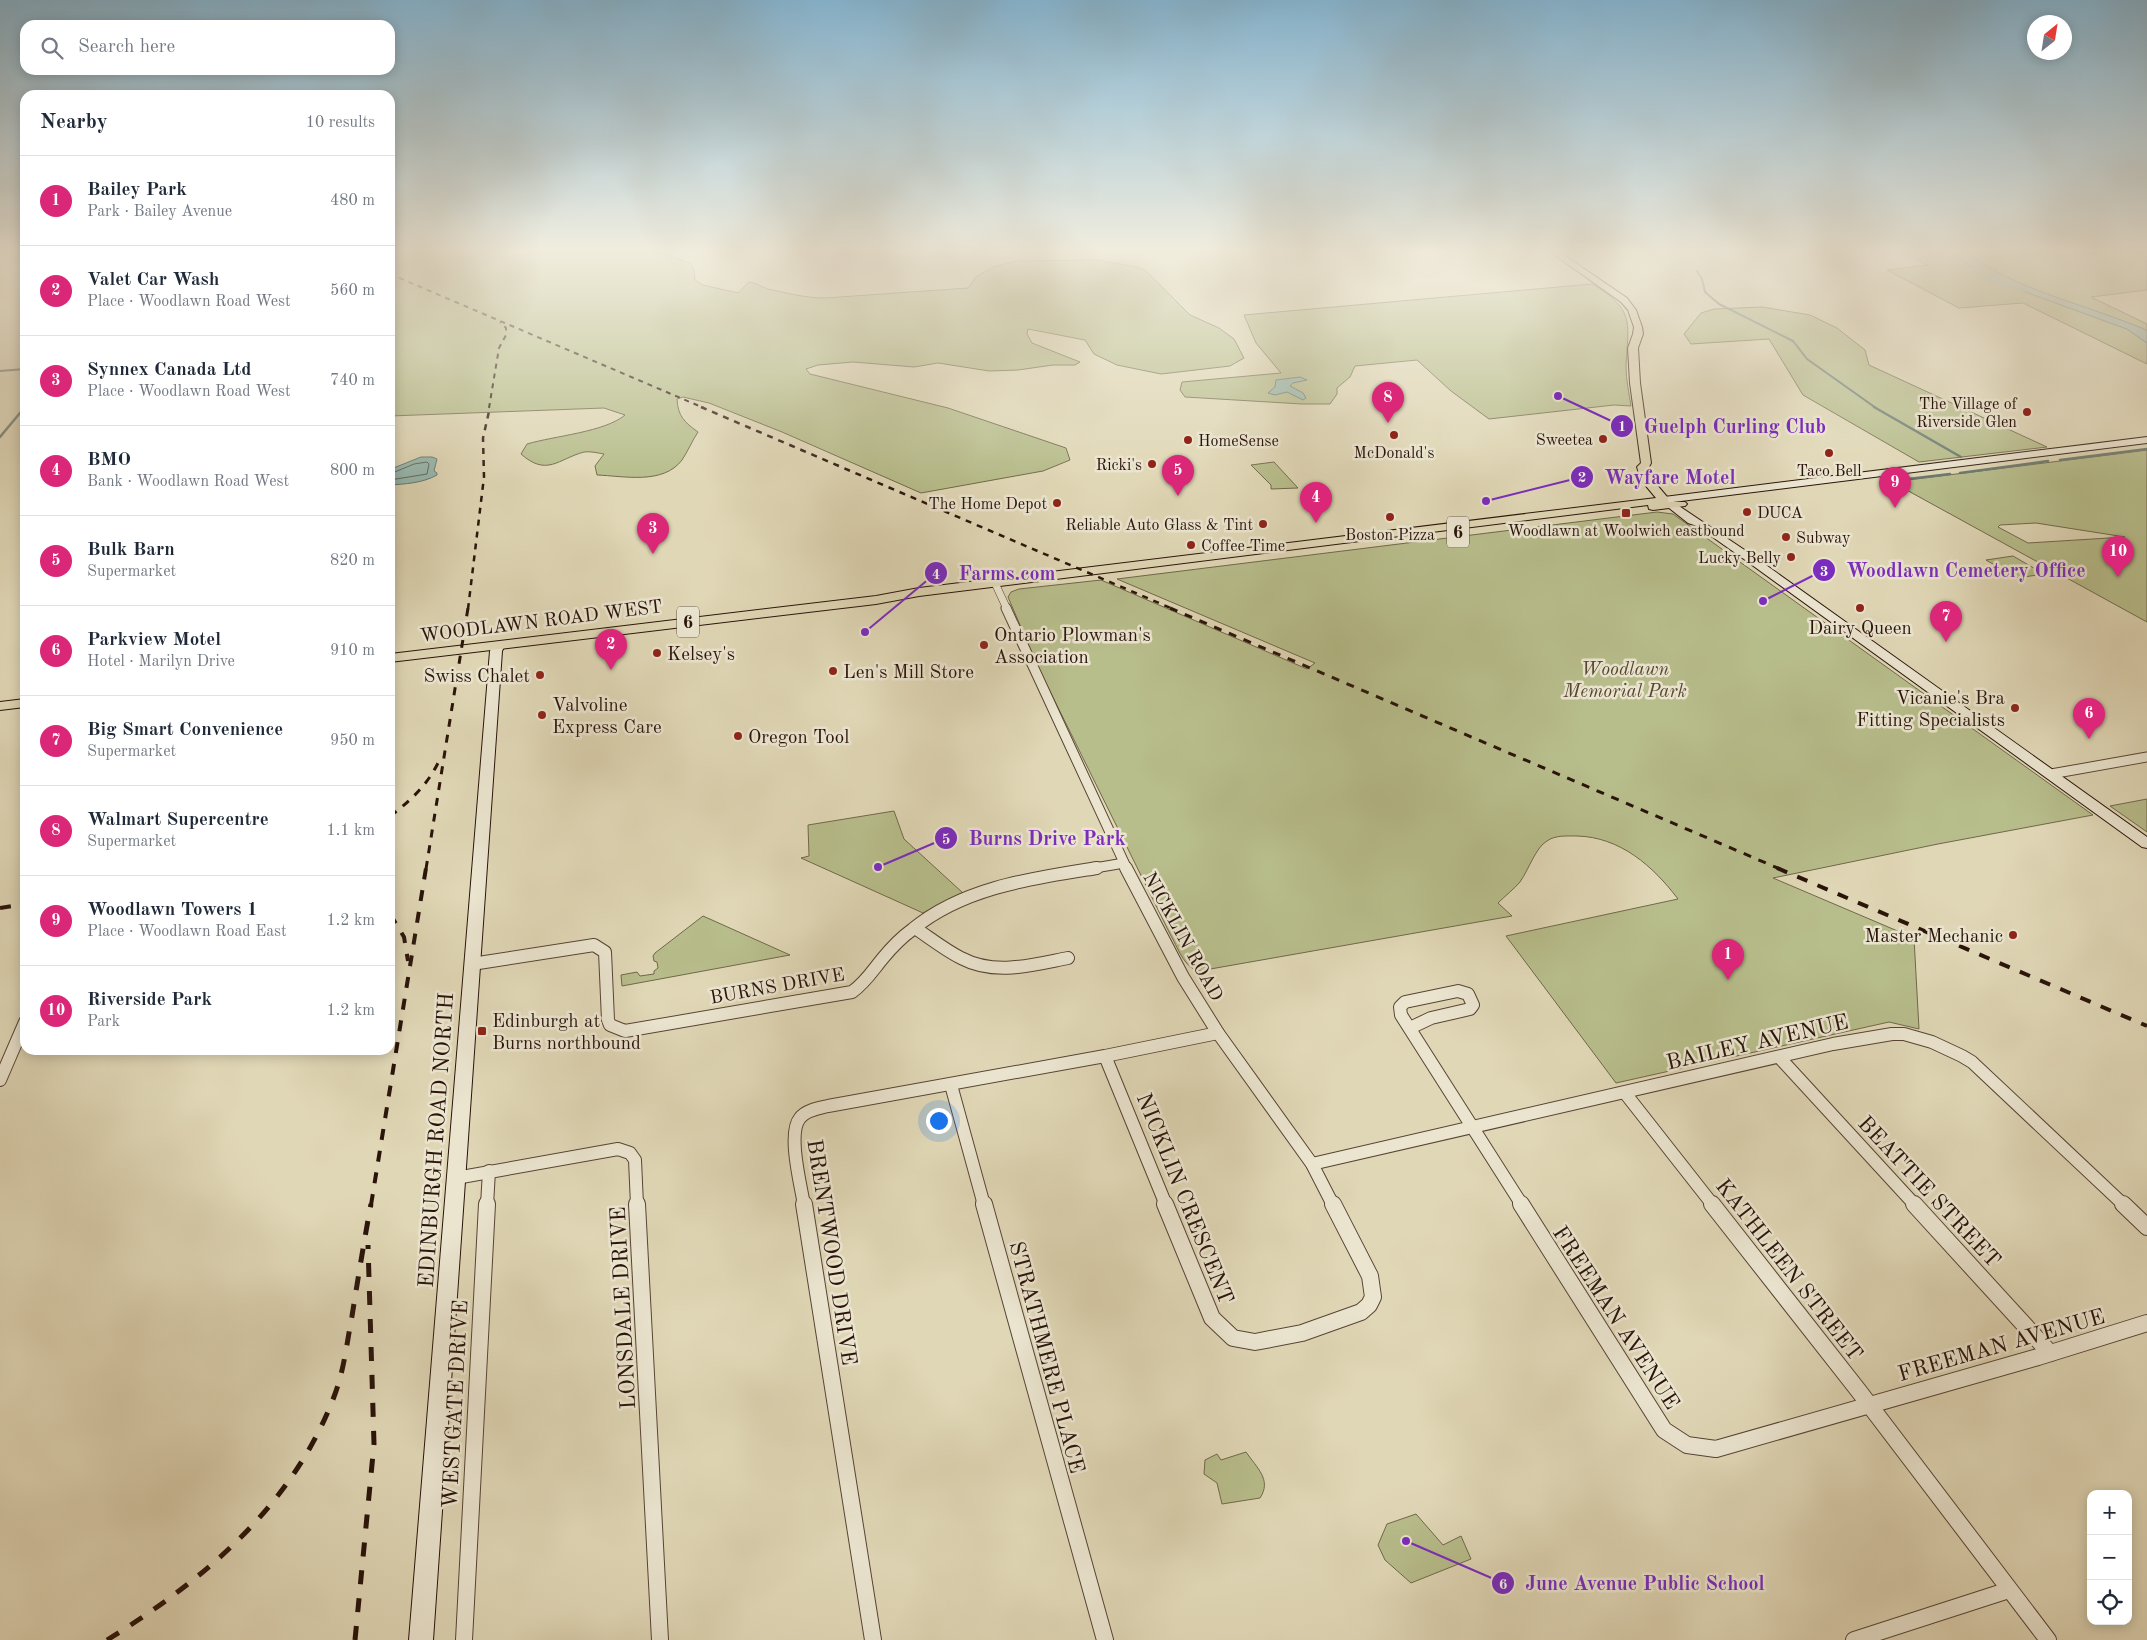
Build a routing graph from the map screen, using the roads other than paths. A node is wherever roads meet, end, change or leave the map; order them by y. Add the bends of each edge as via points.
1 (1638, 330) edge
2 (2147, 440) edge
3 (1672, 502) junction
4 (997, 586) junction
5 (499, 645) junction
6 (395, 657) edge
7 (20, 704) edge
8 (0, 706) edge
9 (2147, 757) edge
10 (2051, 774) junction
11 (2147, 844) edge
12 (1124, 864) junction
13 (915, 928) junction
14 (1068, 958) dead end
15 (472, 964) junction
16 (1410, 1028) junction
17 (1218, 1032) junction
18 (20, 1034) edge
19 (1105, 1056) junction
20 (1779, 1057) junction
21 (0, 1080) edge
22 (951, 1085) junction
23 (1625, 1093) junction
24 (1470, 1126) junction
25 (1312, 1164) junction
26 (489, 1171) junction
27 (456, 1178) junction
28 (2147, 1228) edge
29 (2147, 1323) edge
30 (2050, 1353) junction
31 (1870, 1405) junction
32 (2009, 1590) junction
33 (421, 1640) edge
34 (464, 1640) edge
35 (660, 1640) edge
36 (873, 1640) edge
37 (1105, 1640) edge
38 (1854, 1640) edge
39 (2048, 1640) edge

1 - 3 main road via 1633,348 1646,463 1643,467 1647,480
2 - 3 main road via 1848,476 1715,495 1711,500
3 - 4 main road, WOODLAWN ROAD WEST / 6
3 - 10 main road via 1692,521 1701,524
4 - 5 main road, WOODLAWN ROAD WEST / 6
4 - 12 street, NICKLIN ROAD
5 - 6 main road, WOODLAWN ROAD WEST / 6
5 - 15 main road, EDINBURGH ROAD NORTH
7 - 8 main road
9 - 10 street
10 - 11 main road
12 - 13 street, BURNS DRIVE via 992,888 944,908
12 - 17 street, NICKLIN ROAD via 1183,978
13 - 14 street via 976,964 1011,968
13 - 15 street, BURNS DRIVE via 891,948 862,985 852,992 625,1031 610,1025 608,1020 605,952 598,946 531,953
15 - 27 main road, EDINBURGH ROAD NORTH
16 - 16 street, FREEMAN AVENUE via 1431,1018 1470,1009 1472,1000 1468,994 1458,991 1405,1002 1400,1007 1401,1015
16 - 24 street, FREEMAN AVENUE
17 - 19 street, BRENTWOOD DRIVE
17 - 25 street, NICKLIN CRESCENT
18 - 21 street
19 - 22 street, BRENTWOOD DRIVE
19 - 25 street, NICKLIN CRESCENT via 1212,1318 1226,1334 1241,1341 1259,1342 1291,1335 1361,1312 1373,1297 1370,1276
20 - 23 street, BAILEY AVENUE
20 - 28 street, BAILEY AVENUE via 1892,1034 1904,1034 1947,1048 1972,1062
20 - 30 street, BEATTIE STREET
22 - 36 street, BRENTWOOD DRIVE via 810,1110 799,1118 793,1128
22 - 37 street, STRATHMERE PLACE
23 - 24 street, BAILEY AVENUE
23 - 31 street, KATHLEEN STREET
24 - 25 street, BAILEY AVENUE
24 - 31 street, FREEMAN AVENUE via 1664,1430 1687,1445 1716,1449
26 - 27 street, LONSDALE DRIVE
26 - 34 street, WESTGATE DRIVE
26 - 35 street, LONSDALE DRIVE via 618,1149 630,1153 635,1160
27 - 33 main road, EDINBURGH ROAD NORTH
29 - 30 street, FREEMAN AVENUE
30 - 31 street, FREEMAN AVENUE
31 - 32 street, KATHLEEN STREET
32 - 38 street
32 - 39 street, KATHLEEN STREET

